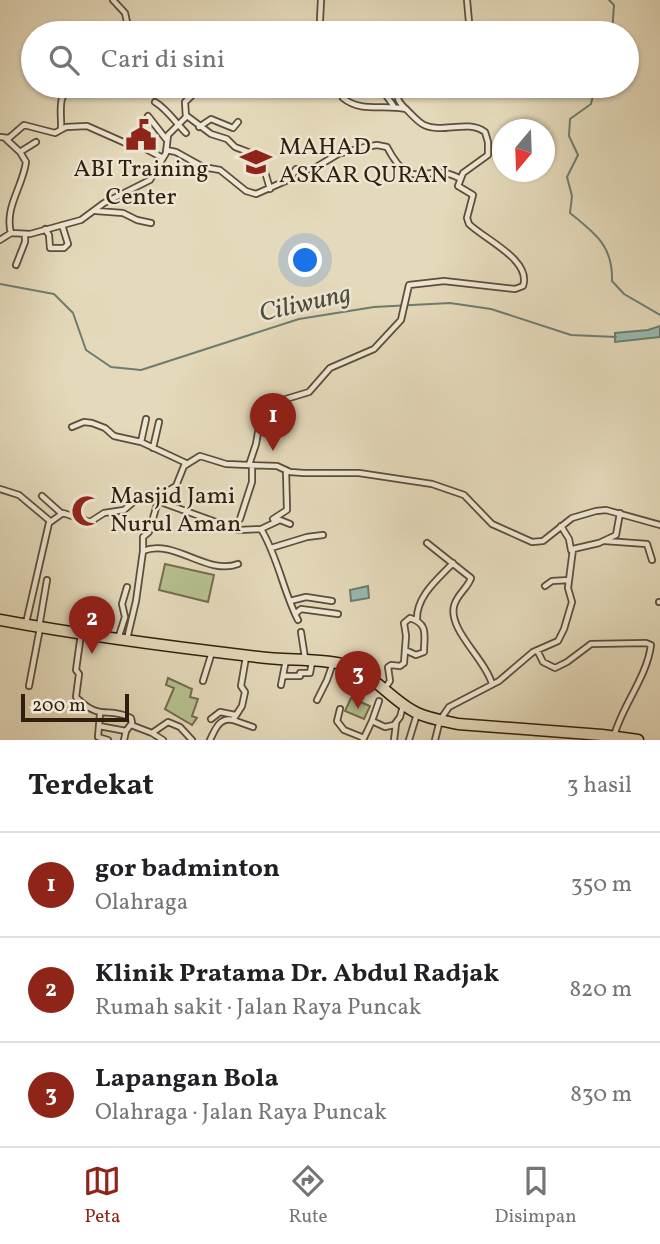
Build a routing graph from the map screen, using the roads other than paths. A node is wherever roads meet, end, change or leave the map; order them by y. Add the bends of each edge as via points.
1 (113, 0) edge
2 (321, 0) edge
3 (467, 0) edge
4 (320, 20) dead end
5 (127, 21) edge
6 (469, 21) edge
7 (62, 98) edge
8 (189, 98) edge
9 (343, 98) dead end
10 (388, 98) edge
11 (398, 98) edge
12 (155, 102) dead end
13 (394, 106) junction
14 (406, 110) junction
15 (187, 115) junction
16 (149, 116) dead end
17 (238, 122) dead end
18 (178, 125) junction
19 (199, 127) junction
20 (61, 130) junction
21 (186, 132) dead end
22 (0, 137) edge
23 (6, 139) junction
24 (166, 140) junction
25 (36, 142) dead end
26 (166, 150) junction
27 (20, 152) junction
28 (163, 158) junction
29 (459, 178) junction
30 (270, 189) junction
31 (95, 211) junction
32 (151, 223) dead end
33 (62, 225) junction
34 (45, 229) junction
35 (12, 233) junction
36 (25, 234) junction
37 (0, 240) edge
38 (16, 265) dead end
39 (146, 419) dead end
40 (159, 422) dead end
41 (72, 427) dead end
42 (143, 434) junction
43 (155, 438) junction
44 (141, 442) junction
45 (153, 448) junction
46 (186, 463) junction
47 (250, 465) junction
48 (286, 470) junction
49 (0, 489) edge
50 (42, 496) dead end
51 (158, 501) junction
52 (61, 513) junction
53 (620, 513) junction
54 (240, 519) dead end
55 (273, 519) dead end
56 (50, 521) junction
57 (290, 524) dead end
58 (660, 525) edge
59 (561, 526) junction
60 (261, 529) junction
61 (323, 535) dead end
62 (604, 541) junction
63 (427, 543) dead end
64 (271, 548) junction
65 (143, 551) junction
66 (571, 553) junction
67 (652, 560) dead end
68 (453, 563) junction
69 (238, 564) dead end
70 (47, 580) dead end
71 (569, 580) junction
72 (545, 586) dead end
73 (127, 587) dead end
74 (290, 601) junction
75 (332, 601) dead end
76 (295, 614) junction
77 (338, 614) dead end
78 (0, 620) edge
79 (298, 620) dead end
80 (417, 620) junction
81 (26, 625) junction
82 (40, 627) junction
83 (301, 632) dead end
84 (81, 633) junction
85 (122, 640) junction
86 (405, 650) junction
87 (537, 650) junction
88 (212, 651) junction
89 (246, 656) junction
90 (286, 660) junction
91 (308, 660) junction
92 (333, 662) junction
93 (284, 676) junction
94 (203, 681) dead end
95 (492, 684) junction
96 (281, 685) dead end
97 (29, 686) dead end
98 (383, 690) junction
99 (317, 700) dead end
100 (379, 701) dead end
101 (403, 705) junction
102 (340, 709) dead end
103 (417, 713) junction
104 (100, 714) junction
105 (234, 717) junction
106 (211, 719) dead end
107 (440, 720) junction
108 (372, 722) junction
109 (396, 723) junction
110 (131, 725) junction
111 (99, 726) junction
112 (253, 727) dead end
113 (126, 731) junction
114 (152, 733) junction
115 (553, 735) edge
116 (614, 736) junction
117 (363, 739) edge
118 (108, 740) edge
119 (124, 740) edge
120 (163, 740) edge
121 (192, 740) edge
122 (210, 740) edge
123 (394, 740) edge
124 (409, 740) edge
125 (435, 740) edge
126 (638, 740) edge

1 - 5 street
2 - 4 street
3 - 6 street
7 - 20 street
8 - 15 street via 185,102
9 - 13 street via 356,107
10 - 13 street
11 - 14 street
12 - 18 street
13 - 14 street
14 - 29 street via 428,126 471,126 485,132 488,155
15 - 18 street
15 - 19 street
16 - 24 street
17 - 19 street via 233,128 210,119
18 - 21 street
18 - 24 street
19 - 30 street via 258,157
20 - 23 street via 55,133 24,125
20 - 28 street via 87,125
22 - 23 street
23 - 27 street
24 - 26 street
25 - 27 street
26 - 28 street
26 - 30 street via 220,170 249,192
27 - 35 street via 26,165 11,208
28 - 31 street via 150,180
29 - 30 street via 445,173 410,174 398,166 387,147 377,145 338,155 313,169 295,169 290,179
29 - 47 street via 458,186 473,196 468,222 516,260 524,284 515,289 444,281 409,285 397,327 371,351 330,368 309,392 265,408
31 - 32 street via 124,213
31 - 33 street
33 - 34 street
33 - 34 street via 68,244 64,247 50,248
34 - 36 street
35 - 36 street
35 - 37 street
36 - 38 street
39 - 42 street
40 - 43 street
41 - 44 street via 84,422
42 - 43 street
42 - 44 street
43 - 45 street
44 - 45 street
45 - 46 street
46 - 47 street via 200,456
46 - 51 street via 176,486 156,498
47 - 48 street
47 - 54 street via 252,482
48 - 55 street via 287,510
48 - 59 street via 359,473 432,484 464,495 492,524 524,540 540,542
49 - 56 street via 19,495
50 - 52 street
51 - 52 street via 137,499 124,510 104,513 90,522
51 - 60 street via 238,530
51 - 65 street via 144,535
52 - 56 street
53 - 58 street
53 - 59 street via 596,511
53 - 62 street via 617,534
56 - 81 street
57 - 60 street via 280,520
59 - 66 street
60 - 64 street
61 - 64 street
62 - 66 street via 574,548
62 - 67 street via 647,544
63 - 68 street
64 - 74 street
65 - 69 street via 159,549 223,566
65 - 85 street via 136,601
66 - 71 street
68 - 80 street via 422,599
68 - 95 street via 471,579 456,600 453,615
70 - 82 street
71 - 72 street
71 - 87 street via 572,601 564,629 558,641
73 - 85 street via 121,608 125,617
74 - 75 street via 306,597
74 - 76 street
76 - 77 street via 301,609
76 - 79 street
78 - 81 highway
80 - 86 street via 405,621
80 - 86 street via 426,631 423,652 418,655
81 - 82 highway
82 - 84 highway
82 - 97 street
83 - 91 street
84 - 85 highway
84 - 104 street via 75,694
85 - 88 highway
86 - 98 street via 403,664 388,667 390,681
87 - 95 street
87 - 116 street via 543,662 555,668 591,644 651,645
88 - 89 highway
88 - 94 street
89 - 90 highway
89 - 105 street via 240,686 245,692
90 - 91 highway
90 - 93 street
91 - 92 highway
91 - 93 street via 310,673
92 - 98 highway via 361,671
92 - 99 street
93 - 96 street
95 - 107 street via 450,706
98 - 101 highway
100 - 108 street
101 - 103 highway
101 - 109 street
102 - 117 street via 337,721 342,729
103 - 107 highway
103 - 124 street
104 - 110 street via 125,715 133,721
104 - 111 street
105 - 106 street via 220,712
105 - 112 street
105 - 122 street via 221,722
107 - 115 highway
107 - 125 street
108 - 109 street via 388,727
108 - 117 street
109 - 123 street
110 - 113 street
110 - 114 street
111 - 113 street
111 - 118 street via 98,737
113 - 119 street
114 - 120 street
114 - 121 street via 168,722
115 - 116 highway
116 - 126 highway

